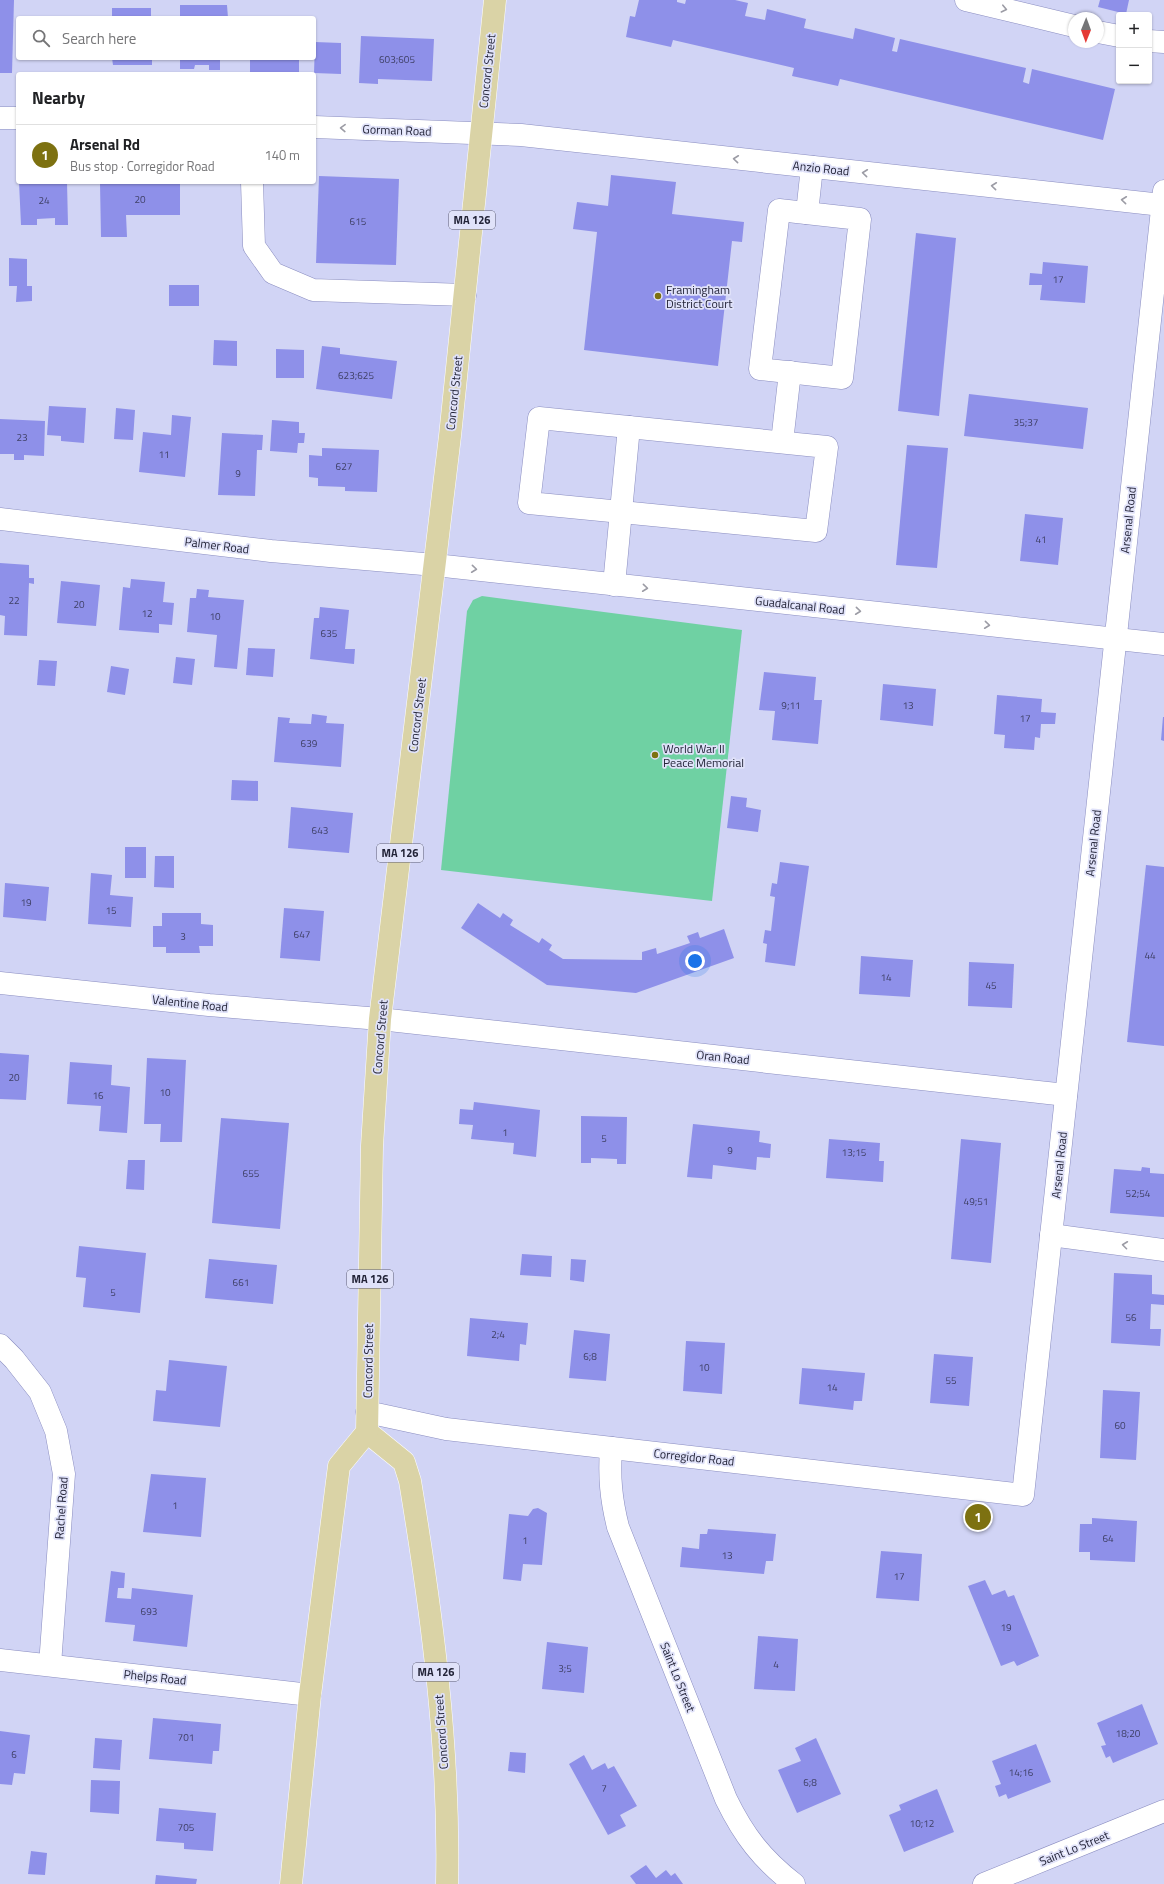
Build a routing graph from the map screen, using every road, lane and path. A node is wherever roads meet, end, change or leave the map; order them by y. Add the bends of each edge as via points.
1 (495, 0) edge
2 (966, 0) edge
3 (1068, 25) edge
4 (1104, 33) edge
5 (1116, 35) edge
6 (1152, 41) edge
7 (1164, 42) edge
8 (0, 118) edge
9 (16, 118) edge
10 (316, 127) edge
11 (480, 132) junction
12 (812, 167) junction
13 (252, 184) edge
14 (1163, 198) edge
15 (807, 213) junction
16 (465, 295) junction
17 (790, 372) junction
18 (629, 427) junction
19 (782, 442) junction
20 (621, 512) junction
21 (0, 519) edge
22 (435, 565) junction
23 (614, 585) junction
24 (1115, 639) junction
25 (1164, 644) edge
26 (0, 983) edge
27 (380, 1019) junction
28 (1066, 1095) junction
29 (1051, 1235) junction
30 (1164, 1250) edge
31 (0, 1345) edge
32 (367, 1422) junction
33 (611, 1448) junction
34 (1023, 1494) joint
35 (0, 1660) edge
36 (50, 1665) junction
37 (310, 1695) junction
38 (1164, 1811) edge
39 (291, 1884) edge
40 (447, 1884) edge
41 (794, 1884) edge
42 (984, 1884) edge

1 - 11 main road, Concord Street / MA 126
2 -> 3 street
4 - 5 street
6 - 7 street
8 - 9 street
11 -> 10 street, Gorman Road
12 -> 11 street, Anzio Road
11 - 16 main road, Concord Street / MA 126
14 -> 12 street, Anzio Road
12 - 15 street
13 - 16 street via 254,246 273,273 312,290
14 - 24 street, Arsenal Road
15 - 17 street via 779,210 760,369
15 - 17 street via 860,219 842,378
16 - 22 main road, Concord Street / MA 126
17 - 19 street
18 - 19 street
18 - 20 street
18 - 20 street via 539,418 529,503
19 - 20 street via 827,447 816,531
20 - 23 street
21 - 22 street, Palmer Road via 272,551
22 -> 23 street, Guadalcanal Road
22 - 27 main road, Concord Street / MA 126
23 -> 24 street, Guadalcanal Road
24 - 25 street, Guadalcanal Road
24 - 28 street, Arsenal Road
26 - 27 street, Valentine Road via 209,1005
27 - 28 street, Oran Road
27 - 32 main road, Concord Street / MA 126 via 372,1146
28 - 29 street, Arsenal Road
30 -> 29 street
29 - 34 street, Arsenal Road
31 - 36 street, Rachel Road via 40,1392 56,1431 64,1474
32 - 33 street, Corregidor Road
32 - 37 main road via 339,1466
32 - 40 main road, Concord Street / MA 126 via 404,1462 410,1481 428,1604 441,1722
33 - 34 street, Corregidor Road
33 - 41 street, Saint Lo Street via 609,1478 618,1527 726,1799 750,1842 771,1866
35 - 36 street, Phelps Road
36 - 37 street, Phelps Road
37 - 39 main road
38 - 42 street, Saint Lo Street

